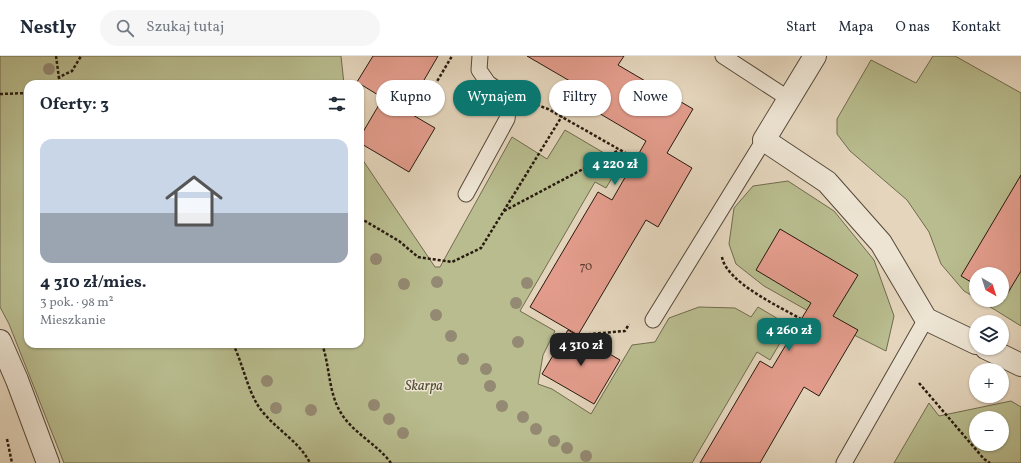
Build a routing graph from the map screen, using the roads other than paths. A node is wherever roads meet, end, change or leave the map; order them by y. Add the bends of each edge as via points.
1 (480, 56) edge
2 (723, 56) edge
3 (815, 56) edge
4 (789, 99) junction
5 (764, 140) junction
6 (466, 194) dead end
7 (926, 319) junction
8 (653, 320) dead end
9 (969, 340) edge
10 (0, 341) edge
11 (1000, 355) edge
12 (1021, 366) edge
13 (48, 463) edge
14 (844, 463) edge

1 - 6 lane via 479,70 488,83 502,93 509,104 507,119
2 - 4 lane
3 - 4 street
4 - 5 street
5 - 7 street via 827,182 881,243
5 - 8 lane
7 - 9 street
7 - 14 lane
10 - 13 street
11 - 12 street

